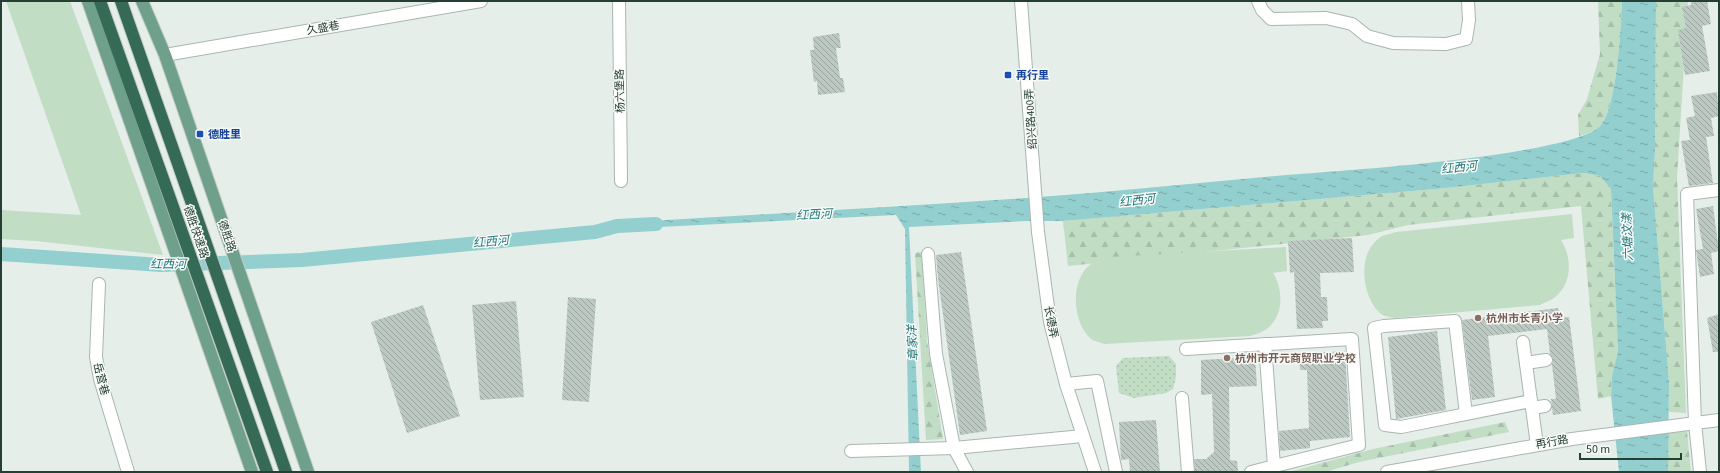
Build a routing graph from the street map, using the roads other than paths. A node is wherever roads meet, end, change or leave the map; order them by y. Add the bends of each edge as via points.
1 (88, 1) edge
2 (100, 1) edge
3 (121, 1) edge
4 (142, 1) edge
5 (481, 1) edge
6 (619, 1) edge
7 (1021, 1) edge
8 (1258, 1) edge
9 (1468, 1) edge
10 (165, 55) junction
11 (1034, 166) joint
12 (621, 181) dead end
13 (1719, 190) edge
14 (928, 254) dead end
15 (99, 284) dead end
16 (1523, 342) dead end
17 (1265, 344) junction
18 (1186, 349) dead end
19 (1546, 360) dead end
20 (1526, 363) junction
21 (1066, 384) junction
22 (1182, 398) dead end
23 (1531, 404) junction
24 (1545, 406) dead end
25 (1466, 414) junction
26 (1719, 420) edge
27 (1695, 423) junction
28 (1083, 436) junction
29 (1537, 445) junction
30 (954, 448) junction
31 (851, 451) dead end
32 (1274, 466) junction
33 (128, 472) edge
34 (252, 472) edge
35 (267, 472) edge
36 (286, 472) edge
37 (308, 472) edge
38 (967, 472) edge
39 (1095, 472) edge
40 (1116, 472) edge
41 (1188, 472) edge
42 (1251, 472) edge
43 (1387, 472) edge
44 (1700, 472) edge

1 - 34 main road
2 - 35 highway, 德胜快速路
3 - 36 highway, 德胜快速路
4 - 10 main road, 德胜路
5 - 10 street, 久盛巷
6 - 12 street, 杨六堡路
7 - 11 street, 绍兴路400弄
8 - 9 street via 1262,10 1271,19 1326,18 1352,24 1367,36 1392,43 1446,44 1466,39
10 - 37 main road, 德胜路
11 - 21 street, 长德弄 via 1038,232 1050,322
13 - 27 street via 1687,194
14 - 30 street via 936,354
15 - 33 street, 岳营巷 via 96,357 100,379
16 - 20 street
17 - 18 street
17 - 32 street
17 - 32 street via 1352,339 1359,446
19 - 20 street
20 - 23 street
21 - 28 street, 长德弄
21 - 40 street via 1097,381
22 - 41 street
23 - 24 street
23 - 25 street
23 - 29 street
25 - 25 street via 1401,427 1385,425 1374,328 1455,321
26 - 27 street, 再行路
27 - 29 street, 再行路 via 1572,438
27 - 44 street
28 - 30 street
28 - 39 street, 长德弄
29 - 43 street, 再行路
30 - 31 street
30 - 38 street
32 - 42 street

